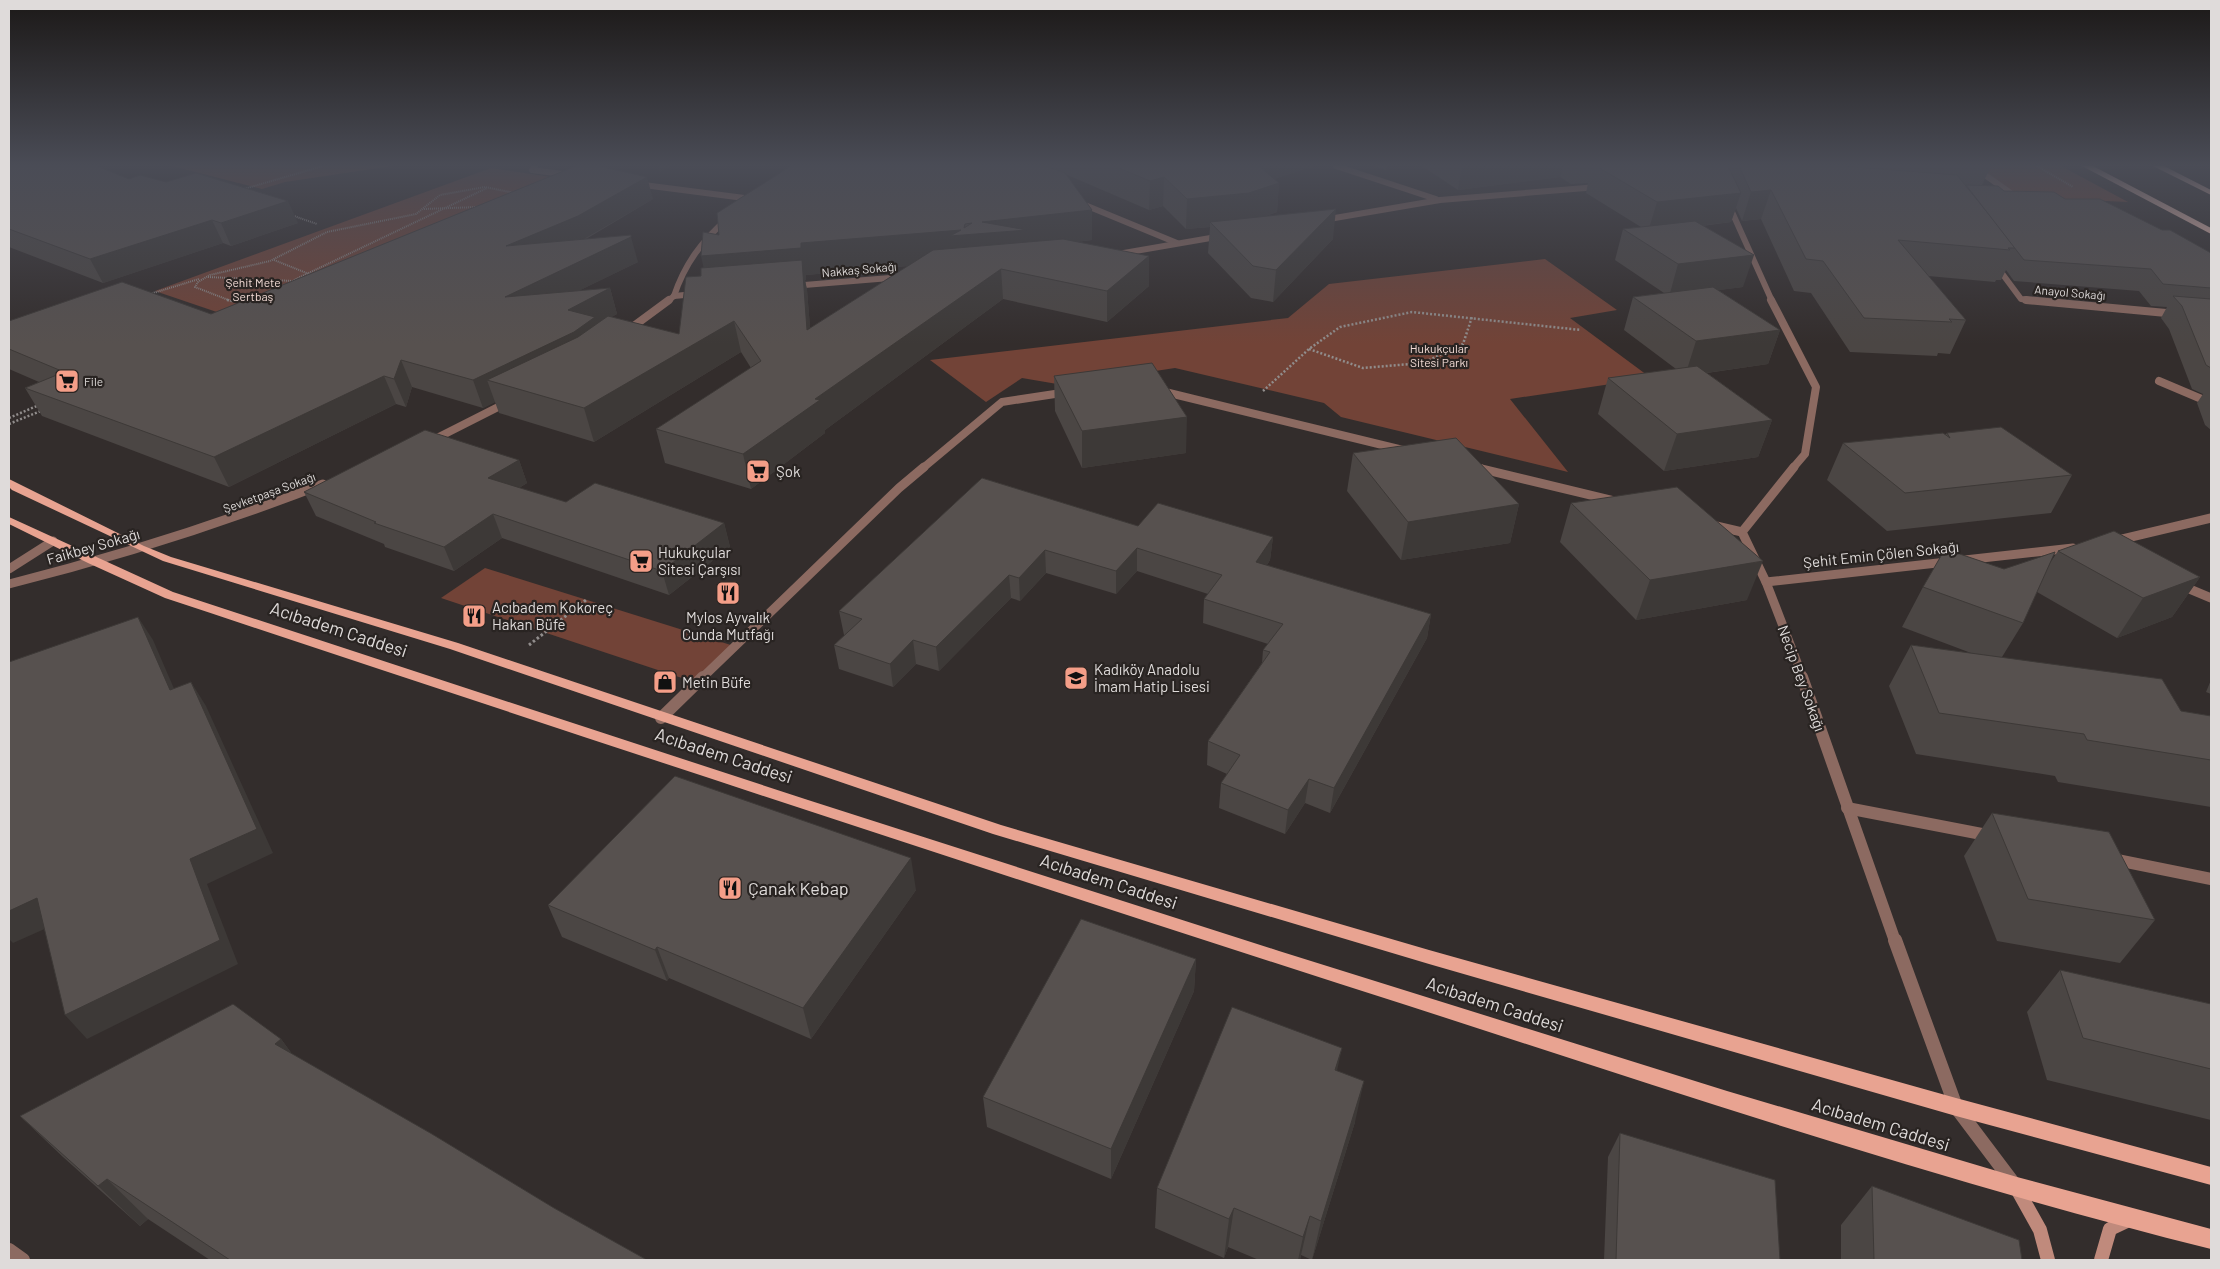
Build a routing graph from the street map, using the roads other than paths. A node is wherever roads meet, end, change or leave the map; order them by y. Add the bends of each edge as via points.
1 (719, 225) edge
2 (1133, 225) edge
3 (1737, 225) edge
4 (2200, 225) edge
5 (2211, 231) edge
6 (1227, 236) edge
7 (1178, 244) junction
8 (1114, 255) edge
9 (1992, 260) edge
10 (911, 276) edge
11 (783, 286) edge
12 (704, 293) edge
13 (674, 296) junction
14 (2183, 314) edge
15 (622, 335) edge
16 (2159, 381) dead end
17 (1148, 388) edge
18 (1081, 391) edge
19 (516, 398) edge
20 (2211, 403) edge
21 (420, 446) edge
22 (1418, 453) edge
23 (1466, 465) edge
24 (332, 481) edge
25 (9, 482) edge
26 (1628, 504) edge
27 (2211, 518) edge
28 (9, 520) edge
29 (1704, 523) edge
30 (1742, 532) junction
31 (185, 534) joint
32 (53, 540) junction
33 (2108, 542) edge
34 (140, 548) junction
35 (2080, 548) edge
36 (92, 561) junction
37 (9, 569) edge
38 (1766, 582) junction
39 (2172, 582) edge
40 (9, 584) edge
41 (2211, 598) edge
42 (661, 718) junction
43 (1847, 808) junction
44 (2000, 838) edge
45 (2096, 856) edge
46 (2211, 879) edge
47 (1956, 1107) junction
48 (2211, 1176) edge
49 (2016, 1186) junction
50 (2131, 1219) junction
51 (2211, 1239) edge
52 (9, 1250) edge
53 (23, 1260) edge
54 (2048, 1260) edge
55 (2101, 1260) edge

1 - 13 street via 697,247 683,269
2 - 7 street
3 - 30 street via 1762,284 1816,387 1805,454
4 - 5 highway
6 - 7 street
7 - 8 street
9 - 14 street, Anayol Sokağı via 2021,299
10 - 11 street, Nakkaş Sokağı
12 - 13 street
13 - 15 street
16 - 20 street
17 - 22 street
18 - 42 street via 1002,402 899,488
19 - 21 street
23 - 26 street
24 - 31 street, Şevketpaşa Sokağı
25 - 34 main road, Acıbadem Caddesi
27 - 33 street
28 - 32 main road, Acıbadem Caddesi
29 - 30 street
30 - 38 street, Necip Bey Sokağı
31 - 34 street, Faikbey Sokağı
32 - 36 main road, Acıbadem Caddesi
32 - 37 street
34 - 36 street, Faikbey Sokağı
34 - 42 main road, Acıbadem Caddesi via 176,562 454,646
35 - 38 street, Şehit Emin Çölen Sokağı
36 - 40 street, Faikbey Sokağı
36 - 49 main road, Acıbadem Caddesi via 169,596 1159,920 1627,1068
38 - 43 street, Necip Bey Sokağı
39 - 41 street
42 - 47 main road, Acıbadem Caddesi via 1008,833 1429,958
43 - 44 street
43 - 47 street, Necip Bey Sokağı
45 - 46 street
47 - 48 main road, Acıbadem Caddesi
47 - 49 street, Necip Bey Sokağı
49 - 50 main road, Acıbadem Caddesi
49 - 54 street via 2040,1230
50 - 51 main road, Acıbadem Caddesi
50 - 55 street via 2110,1229
52 - 53 street

